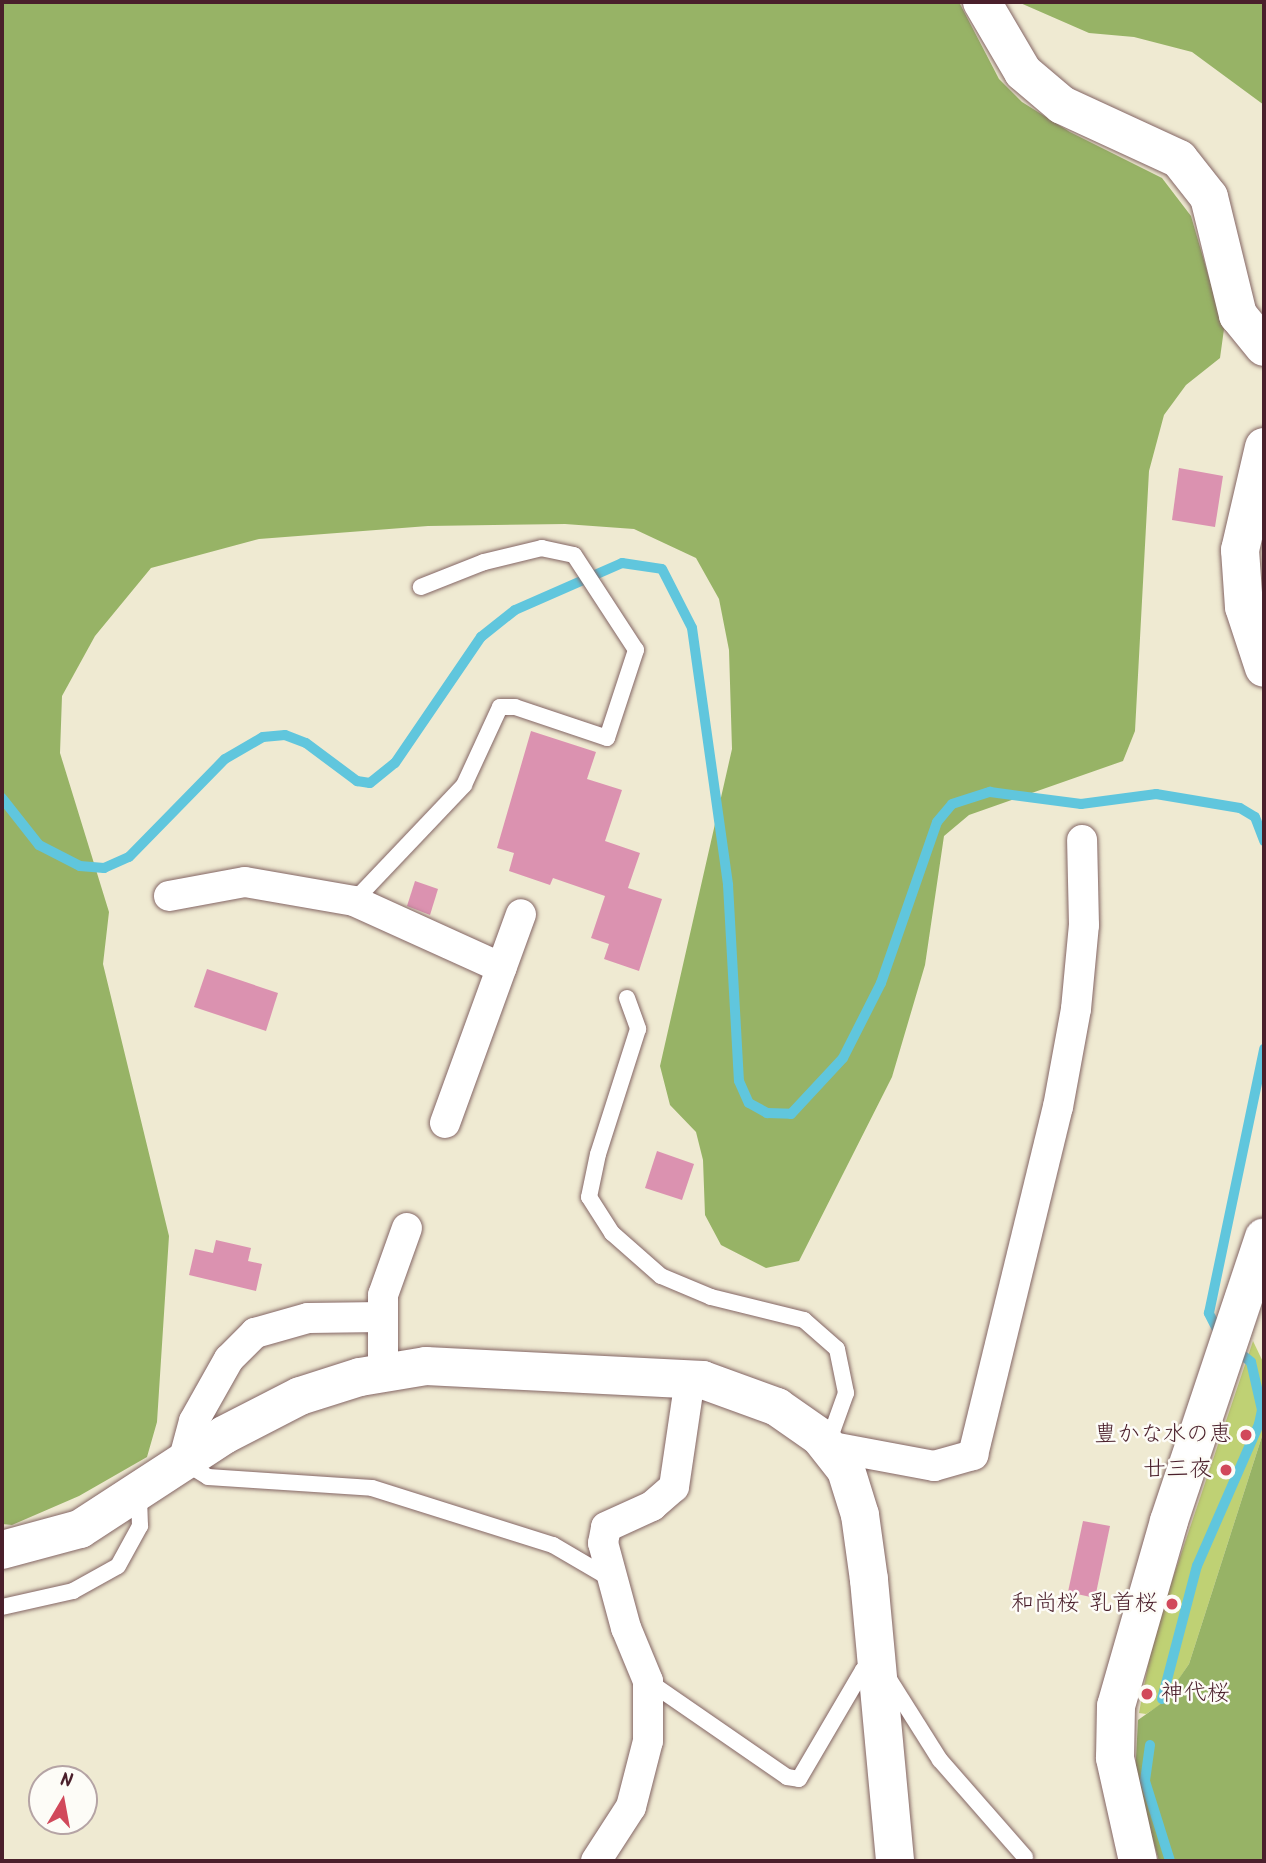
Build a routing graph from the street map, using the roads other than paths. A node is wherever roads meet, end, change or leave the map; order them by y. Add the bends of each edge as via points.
1 (982, 2) edge
2 (1264, 347) edge
3 (1264, 447) edge
4 (421, 587) dead end
5 (1264, 668) edge
6 (1082, 840) dead end
7 (169, 896) dead end
8 (354, 901) junction
9 (521, 914) dead end
10 (502, 968) junction
11 (627, 998) dead end
12 (445, 1123) dead end
13 (407, 1228) dead end
14 (1264, 1237) edge
15 (382, 1317) junction
16 (383, 1373) junction
17 (690, 1379) junction
18 (827, 1446) junction
19 (183, 1462) junction
20 (139, 1490) junction
21 (2, 1550) edge
22 (613, 1581) junction
23 (2, 1607) edge
24 (877, 1661) junction
25 (648, 1681) junction
26 (1024, 1857) dead end
27 (596, 1861) edge
28 (895, 1861) edge
29 (1138, 1861) edge

1 - 2 street via 1023,72 1062,104 1179,159 1209,197 1238,314
3 - 5 street via 1240,551 1244,607
4 - 8 lane via 484,562 542,548 574,555 636,650 607,738 515,707 500,707 464,785
6 - 18 street via 1084,925 1076,1009 1058,1107 973,1455 934,1466
7 - 8 street via 245,881
8 - 10 street
9 - 10 street
10 - 12 street
11 - 18 lane via 638,1029 589,1197 612,1233 662,1276 711,1297 804,1320 836,1349 846,1393
13 - 15 street via 383,1295
14 - 29 street via 1169,1521 1116,1706 1115,1758
15 - 16 street
15 - 19 street via 308,1318 255,1334 229,1359 194,1421
16 - 17 street via 426,1366
16 - 19 street via 300,1396
17 - 18 street via 777,1407
17 - 22 street via 674,1487 652,1506 606,1527 603,1544
18 - 24 street via 846,1470 860,1515
19 - 20 street
19 - 22 lane via 208,1477 372,1488 554,1545
20 - 21 street via 80,1529
20 - 23 lane via 140,1526 118,1566 73,1591
22 - 25 street
24 - 25 lane via 863,1670 799,1779 787,1777
24 - 26 lane via 940,1760
24 - 28 street
25 - 27 street via 648,1741 631,1807

